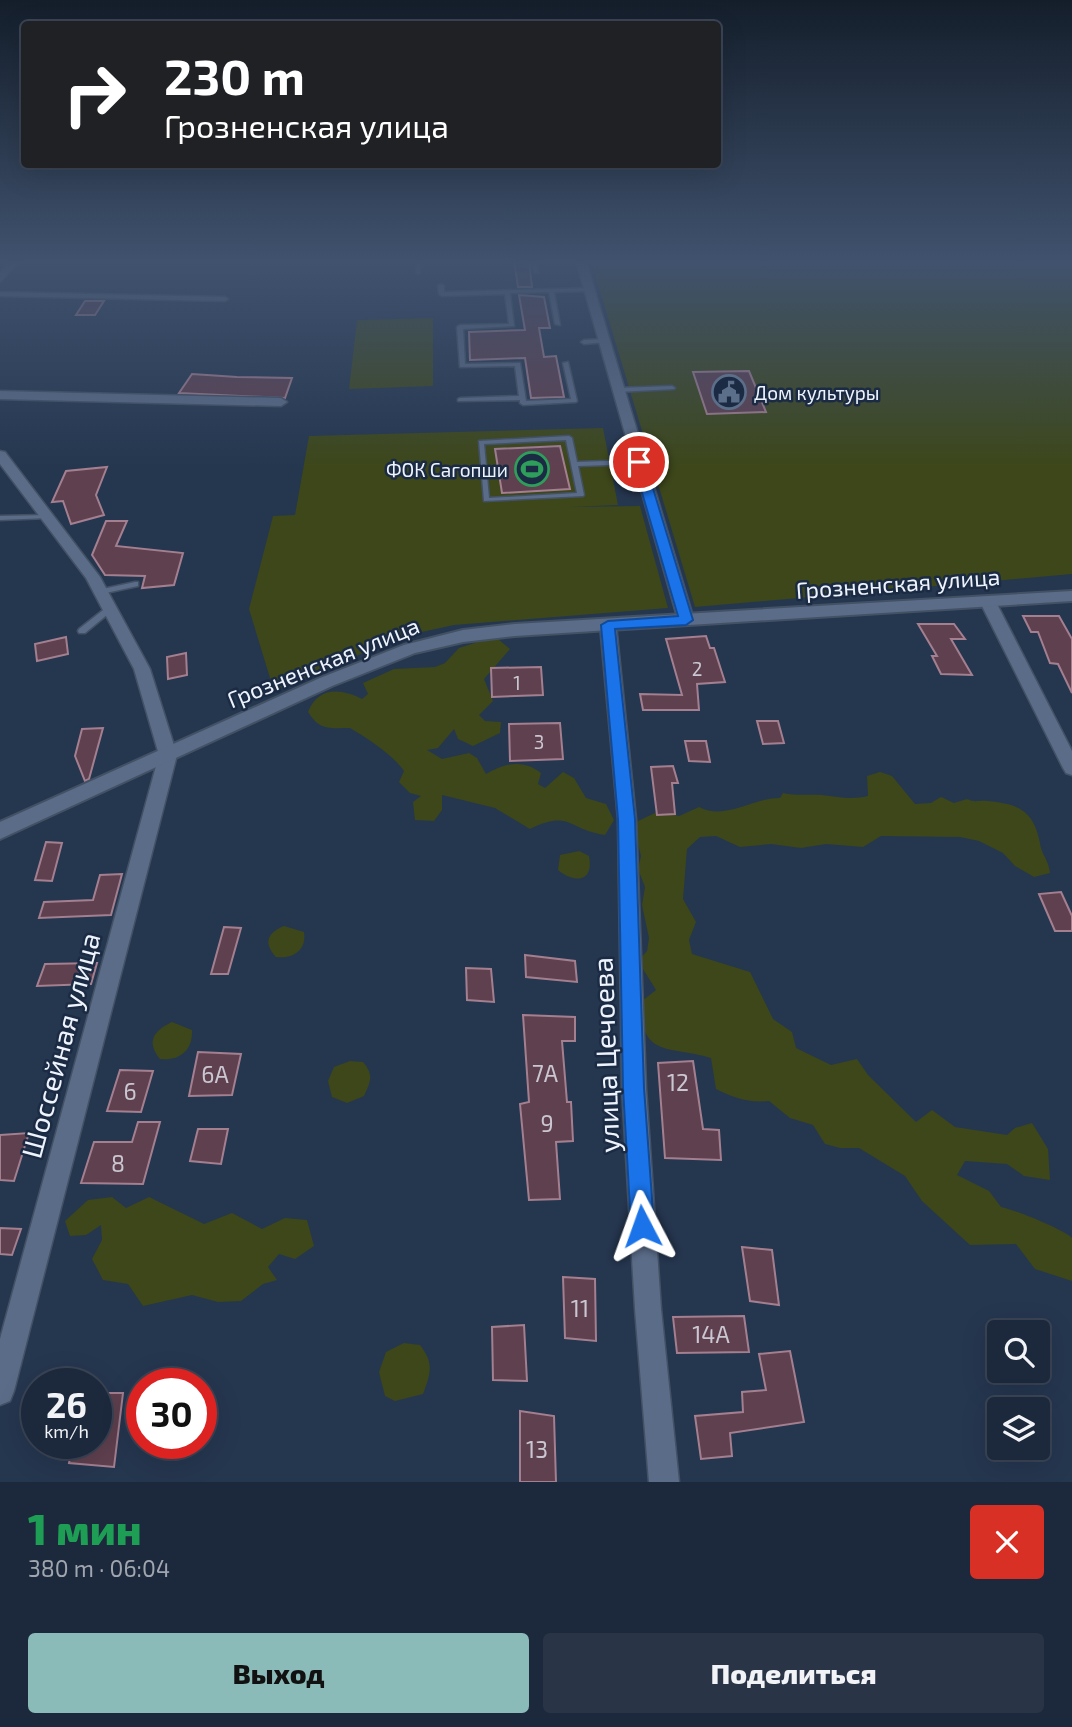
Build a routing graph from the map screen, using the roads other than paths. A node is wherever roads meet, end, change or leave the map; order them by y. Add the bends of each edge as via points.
1 (460, 330) edge
2 (602, 330) edge
3 (605, 341) junction
4 (583, 342) dead end
5 (566, 363) dead end
6 (673, 388) dead end
7 (617, 390) junction
8 (0, 395) edge
9 (522, 398) junction
10 (460, 400) dead end
11 (281, 402) dead end
12 (0, 455) edge
13 (639, 462) junction
14 (574, 464) junction
15 (46, 517) junction
16 (0, 518) edge
17 (135, 584) dead end
18 (101, 592) junction
19 (1072, 596) edge
20 (988, 602) junction
21 (110, 609) junction
22 (686, 620) junction
23 (608, 625) junction
24 (82, 631) dead end
25 (168, 755) junction
26 (1072, 768) edge
27 (0, 831) edge
28 (0, 1391) edge
29 (664, 1482) edge

1 - 9 lane via 462,366 518,365
2 - 3 street
3 - 4 lane
3 - 7 street
5 - 9 lane via 574,401 523,403
6 - 7 lane
7 - 13 street
8 - 11 street
9 - 10 lane
12 - 15 street
13 - 14 lane
13 - 22 street
14 - 14 lane via 581,495 486,499 481,442 569,438
15 - 16 lane
15 - 18 street
17 - 18 lane
18 - 21 street
19 - 20 street, Грозненская улица
20 - 22 street, Грозненская улица
20 - 26 street
21 - 24 lane
21 - 25 street via 142,669
22 - 23 street, Грозненская улица
23 - 25 street, Грозненская улица via 463,636 410,649
23 - 29 street, улица Цечоева via 627,819 634,1088
25 - 27 street, Грозненская улица
25 - 28 street, Шоссейная улица

